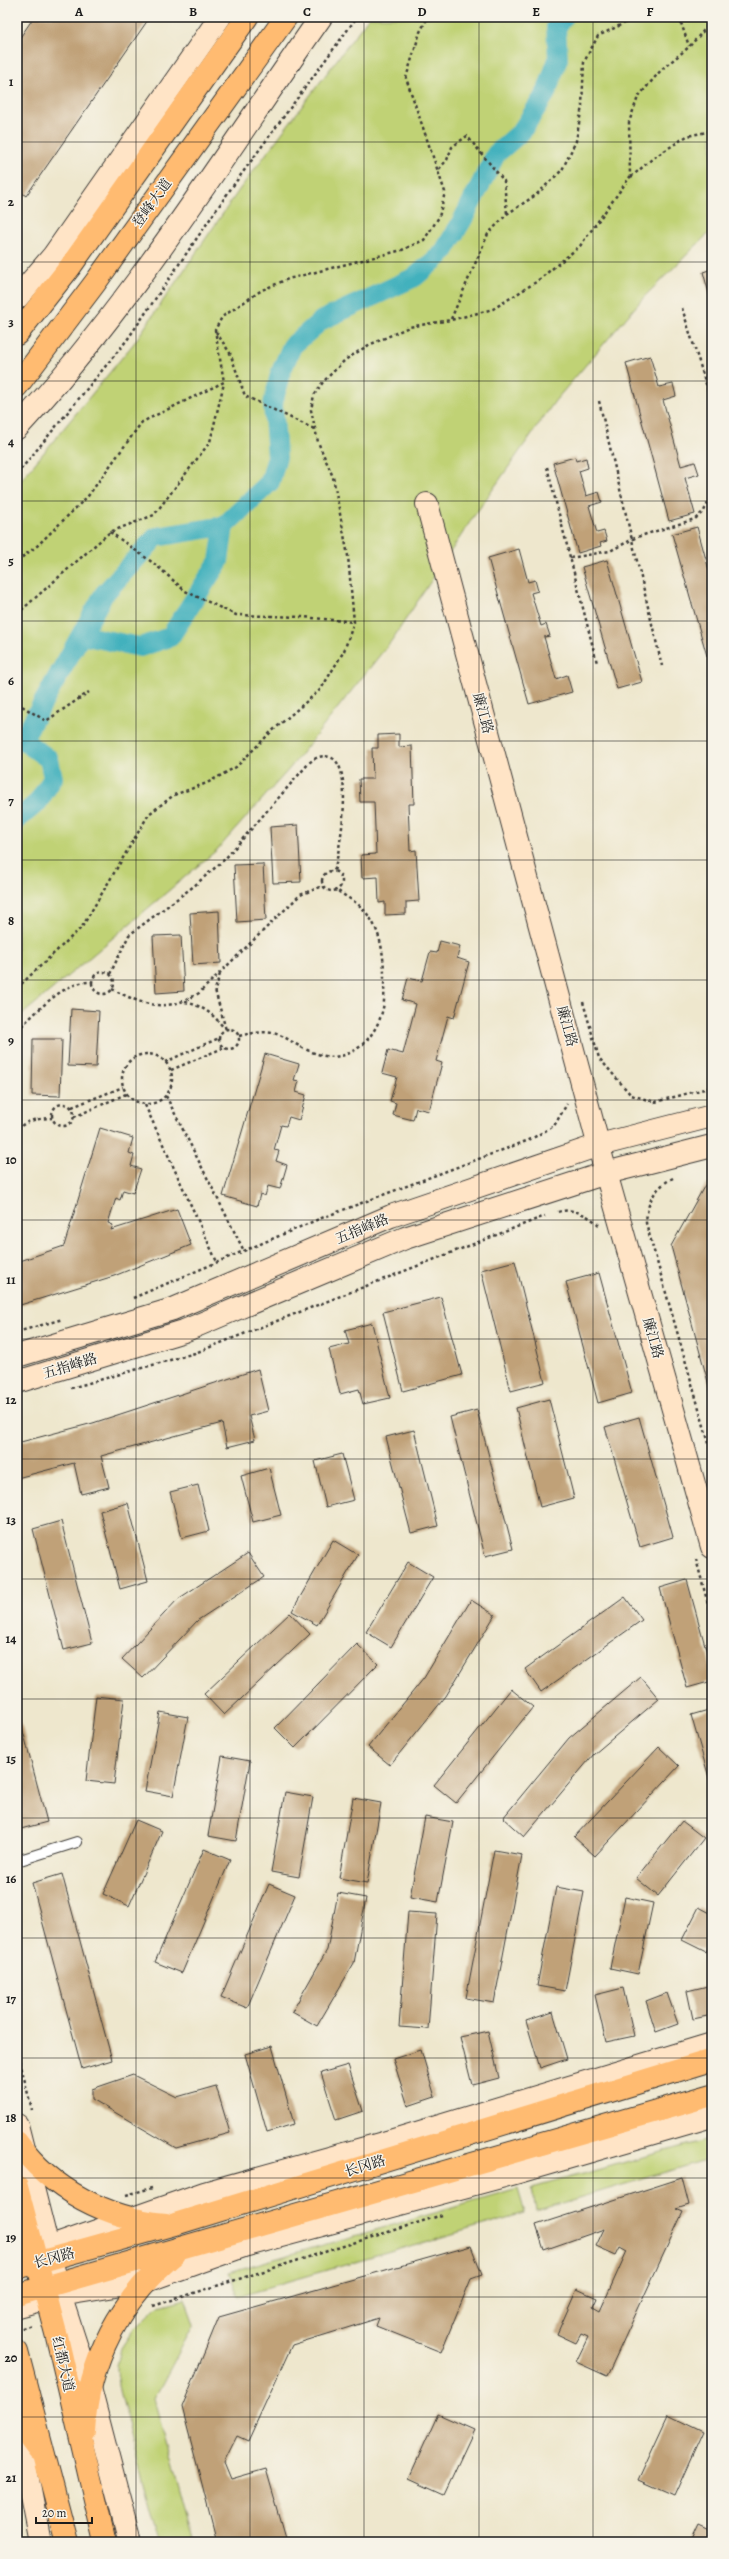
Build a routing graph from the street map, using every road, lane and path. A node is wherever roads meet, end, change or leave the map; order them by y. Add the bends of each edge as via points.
1 (220, 17) edge
2 (247, 17) edge
3 (286, 17) edge
4 (321, 17) edge
5 (357, 17) edge
6 (428, 17) edge
7 (637, 17) edge
8 (679, 17) edge
9 (712, 21) edge
10 (689, 46) junction
11 (712, 131) edge
12 (439, 169) junction
13 (630, 178) junction
14 (507, 214) junction
15 (17, 298) edge
16 (682, 308) dead end
17 (451, 320) junction
18 (215, 330) junction
19 (17, 334) edge
20 (224, 382) junction
21 (17, 386) edge
22 (599, 402) dead end
23 (712, 403) edge
24 (17, 428) edge
25 (314, 429) junction
26 (547, 467) dead end
27 (17, 474) edge
28 (712, 495) edge
29 (427, 504) dead end
30 (110, 532) junction
31 (632, 540) junction
32 (570, 558) junction
33 (17, 561) edge
34 (17, 614) edge
35 (354, 622) junction
36 (597, 663) dead end
37 (662, 666) dead end
38 (89, 692) dead end
39 (17, 703) edge
40 (334, 871) junction
41 (323, 886) junction
42 (337, 890) junction
43 (110, 974) junction
44 (220, 974) junction
45 (92, 982) junction
46 (17, 988) edge
47 (112, 989) junction
48 (583, 1000) dead end
49 (185, 1002) junction
50 (17, 1030) edge
51 (226, 1030) junction
52 (239, 1036) junction
53 (219, 1038) junction
54 (223, 1048) junction
55 (166, 1062) junction
56 (171, 1070) junction
57 (123, 1087) junction
58 (712, 1087) edge
59 (126, 1094) junction
60 (166, 1096) junction
61 (569, 1100) dead end
62 (145, 1105) junction
63 (72, 1107) junction
64 (712, 1116) edge
65 (74, 1117) junction
66 (52, 1118) junction
67 (17, 1130) edge
68 (599, 1145) junction
69 (712, 1146) edge
70 (606, 1173) junction
71 (678, 1177) dead end
72 (602, 1231) dead end
73 (244, 1251) junction
74 (217, 1262) junction
75 (132, 1299) dead end
76 (66, 1318) dead end
77 (17, 1332) edge
78 (17, 1356) edge
79 (17, 1382) edge
80 (70, 1389) dead end
81 (712, 1454) edge
82 (712, 1547) edge
83 (77, 1842) dead end
84 (17, 1861) edge
85 (712, 2044) edge
86 (17, 2050) edge
87 (712, 2052) edge
88 (712, 2060) edge
89 (679, 2070) junction
90 (707, 2098) edge
91 (712, 2116) edge
92 (25, 2119) edge
93 (21, 2148) edge
94 (17, 2187) edge
95 (158, 2187) dead end
96 (122, 2196) dead end
97 (447, 2214) dead end
98 (133, 2219) junction
99 (175, 2224) junction
100 (180, 2250) junction
101 (38, 2256) edge
102 (17, 2268) edge
103 (146, 2281) junction
104 (52, 2292) junction
105 (17, 2295) edge
106 (17, 2306) edge
107 (151, 2306) dead end
108 (17, 2352) edge
109 (90, 2388) junction
110 (17, 2423) edge
111 (84, 2454) junction
112 (45, 2461) junction
113 (40, 2542) edge
114 (66, 2542) edge
115 (105, 2542) edge
116 (130, 2542) edge

1 - 15 street via 53,256
2 - 19 main road via 70,267
3 - 21 main road, 登峰大道 via 95,283
4 - 24 street via 126,296
5 - 27 path via 232,187 127,340
6 - 12 path via 420,32 406,78
7 - 14 path via 598,36 584,62 582,106 576,141 562,170 536,195
8 - 10 path
9 - 10 path
10 - 13 path via 662,68 638,97 629,122
11 - 13 path via 687,136 652,159
12 - 14 path via 447,160 452,147 467,136 504,181
12 - 18 path via 445,192 439,217 424,240 402,250 324,269 262,290 222,316
13 - 17 path via 580,246 536,282 493,309
14 - 17 path via 488,234
16 - 23 path
17 - 25 path via 409,326 367,346 345,360 314,395 311,410
18 - 20 path
18 - 25 path via 230,353 245,396
20 - 30 path via 210,442 154,515
20 - 33 path via 142,422 88,496 37,546
22 - 31 path
25 - 35 path via 333,477 348,556
26 - 32 path
28 - 31 path via 704,511 695,519
29 - 68 street, 廉江路
30 - 34 path
30 - 35 path via 156,565 185,591 236,615
31 - 32 path via 610,551
31 - 37 path
32 - 36 path
35 - 46 path via 344,650 320,689 236,767 207,783 174,795 149,814 82,927
38 - 39 path via 46,721
40 - 41 path via 328,871 323,875
40 - 42 path via 342,877 343,882
40 - 43 path via 342,836 341,768 335,760 327,756 317,757 225,859 129,935
41 - 42 path via 326,890
41 - 44 path via 300,895
42 - 52 path via 359,905 372,919 381,942 384,964 382,1009 364,1045 350,1054 336,1058 320,1055 284,1035 269,1031
43 - 45 path via 99,973
43 - 47 path via 114,984
44 - 49 path
44 - 51 path via 215,990
45 - 47 path via 94,988 103,994
45 - 50 path via 79,982 65,989
47 - 49 path via 147,1005 168,1006
48 - 58 path via 599,1058 631,1095 655,1102
49 - 51 path via 204,1008 214,1015
51 - 52 path via 231,1029
51 - 53 path
52 - 54 path via 239,1041 233,1049
53 - 54 path
53 - 55 path
54 - 56 path
55 - 56 path
55 - 57 path via 152,1054 131,1060 123,1072
56 - 60 path via 172,1084
57 - 59 path
57 - 63 path
59 - 62 path
59 - 65 path
60 - 62 path via 157,1103
60 - 73 path
61 - 73 path via 554,1126 529,1140 319,1219
62 - 74 path
63 - 65 path
63 - 66 path via 63,1103 58,1104 54,1108
64 - 68 street, 五指峰路
65 - 66 path via 73,1122 64,1126
66 - 67 path via 23,1123
68 - 70 street, 廉江路
68 - 78 street, 五指峰路 via 391,1216 173,1309
69 - 70 street, 五指峰路
70 - 79 street, 五指峰路 via 405,1238 184,1332
70 - 82 street, 廉江路
71 - 81 path via 662,1184 655,1191 647,1211 646,1223
72 - 80 path via 599,1224 586,1216 574,1211 561,1211 195,1353
73 - 74 path
74 - 75 path
76 - 77 path
83 - 84 lane
85 - 98 street via 398,2139 204,2193
86 - 92 path
87 - 89 main road
88 - 89 main road, 长冈路
89 - 99 main road, 长冈路
90 - 100 main road, 长冈路
91 - 103 street via 520,2172 244,2246
92 - 93 street
93 - 98 main road via 54,2181 74,2194
93 - 101 street
94 - 101 main road, 红都大道
95 - 96 path
97 - 107 path
98 - 99 main road
98 - 101 street
99 - 101 main road, 长冈路
100 - 103 main road
100 - 104 main road, 长冈路
101 - 102 main road, 长冈路
101 - 104 main road, 红都大道
103 - 104 street
103 - 109 main road via 108,2335
104 - 105 main road, 长冈路
104 - 106 street
104 - 109 street
104 - 111 main road, 红都大道
108 - 112 main road
109 - 111 main road via 84,2429
109 - 116 street
110 - 112 main road
110 - 113 street
111 - 115 main road, 红都大道
112 - 114 main road

